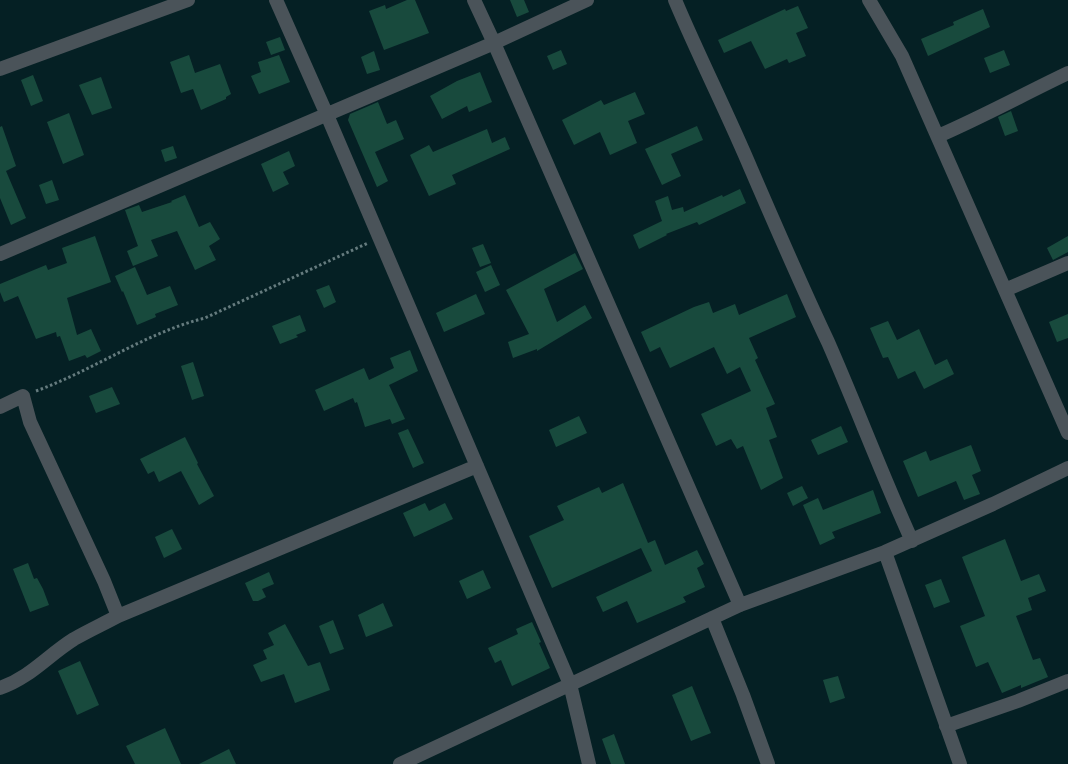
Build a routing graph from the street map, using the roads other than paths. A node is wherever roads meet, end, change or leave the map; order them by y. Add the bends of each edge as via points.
1 (188, 0) edge
2 (276, 0) edge
3 (474, 0) edge
4 (587, 0) edge
5 (675, 0) edge
6 (869, 0) edge
7 (494, 44) junction
8 (0, 69) edge
9 (1068, 74) edge
10 (327, 114) junction
11 (938, 136) junction
12 (0, 254) edge
13 (1068, 263) edge
14 (1005, 290) junction
15 (0, 407) edge
16 (1068, 433) edge
17 (477, 466) junction
18 (1068, 468) edge
19 (912, 541) junction
20 (885, 552) junction
21 (740, 605) junction
22 (118, 616) junction
23 (712, 618) junction
24 (1068, 681) edge
25 (570, 684) junction
26 (0, 688) edge
27 (946, 726) junction
28 (400, 764) edge
29 (589, 764) edge
30 (768, 764) edge
31 (960, 764) edge

1 - 8 street
2 - 10 street
3 - 7 street
4 - 7 street
5 - 19 street
6 - 11 street via 902,56
7 - 10 street
7 - 21 street
9 - 11 street
10 - 12 street
10 - 17 street
11 - 14 street
13 - 14 street
14 - 16 street
15 - 22 street via 24,396 30,422
17 - 22 street
17 - 25 street
18 - 19 street
19 - 20 street
20 - 21 street
20 - 27 street
21 - 23 street
22 - 26 street via 73,640 14,683
23 - 25 street
23 - 30 street
24 - 27 street
25 - 28 street
25 - 29 street
27 - 31 street

